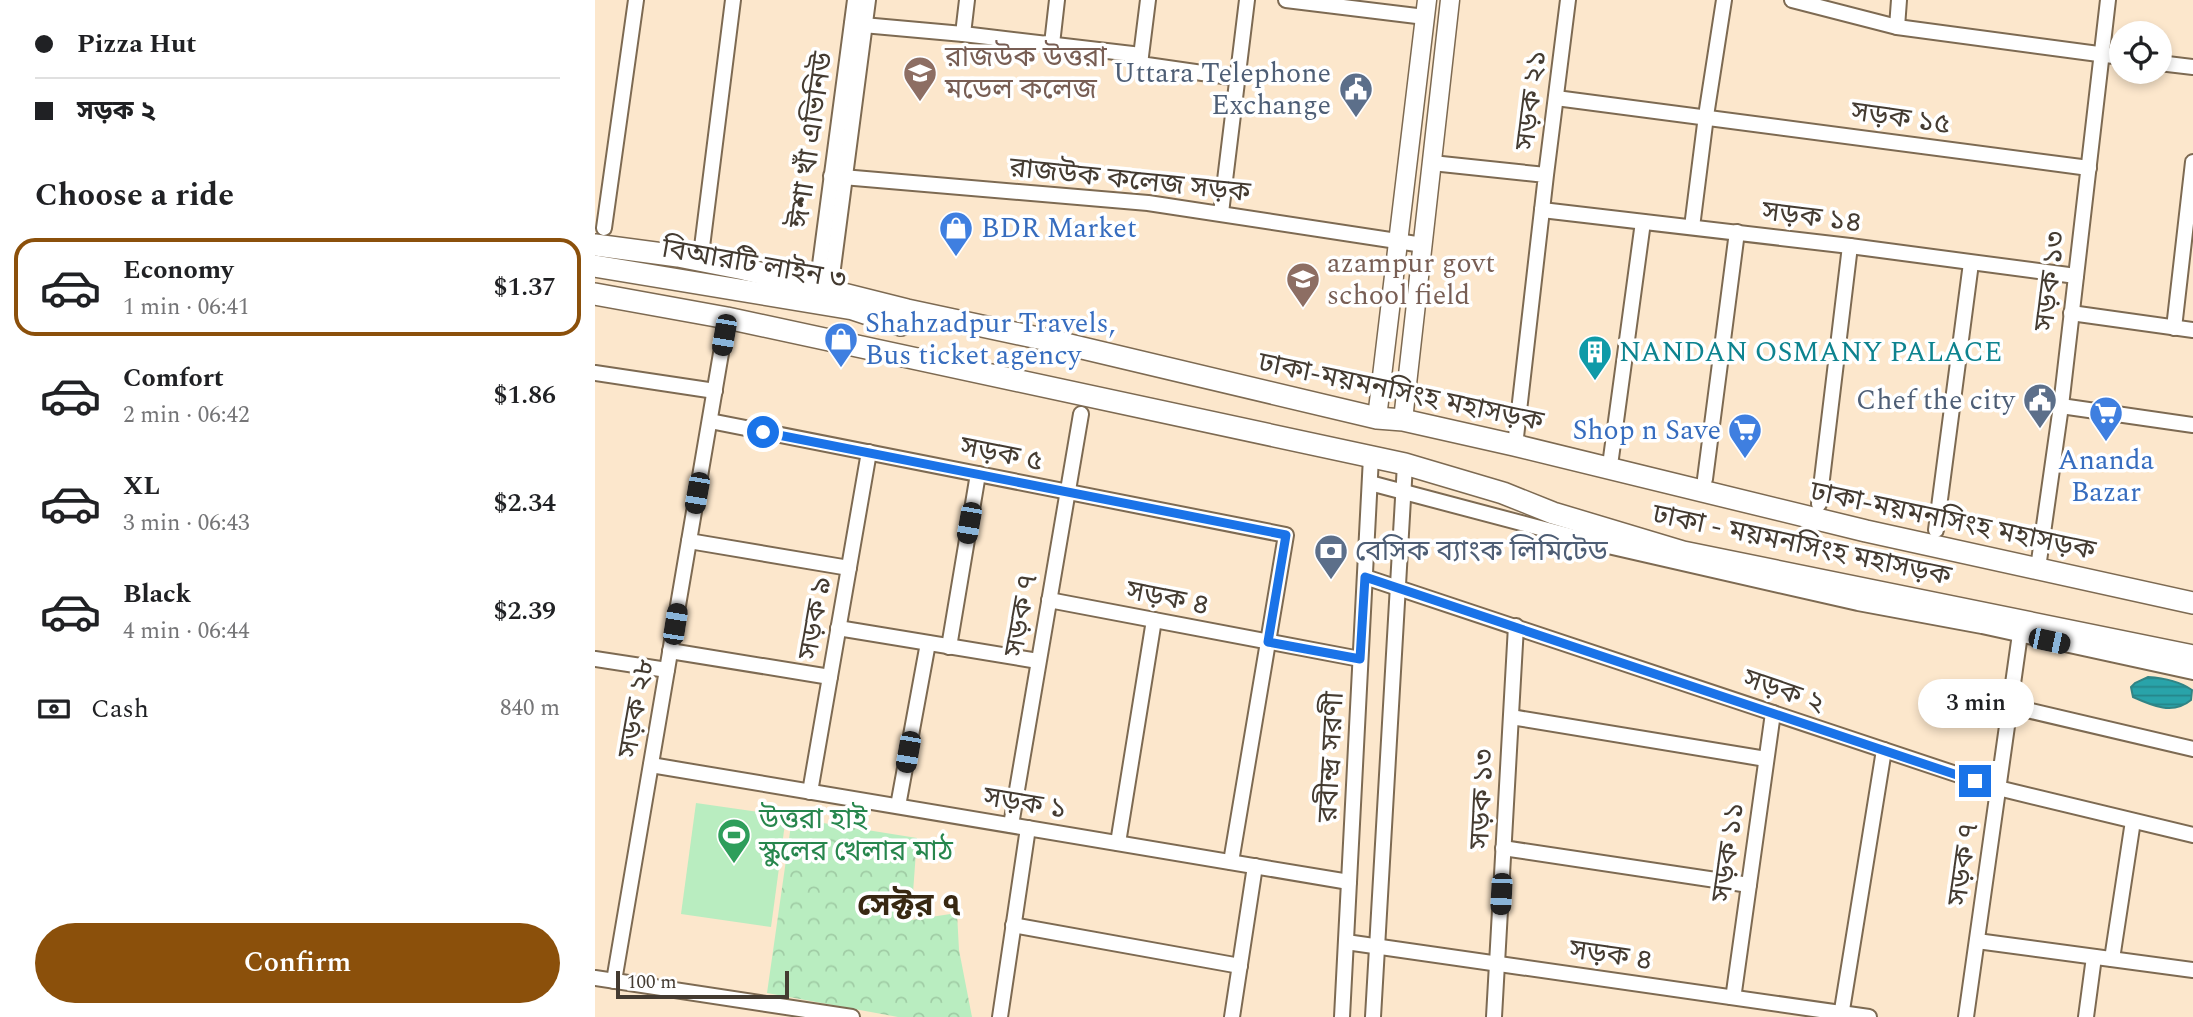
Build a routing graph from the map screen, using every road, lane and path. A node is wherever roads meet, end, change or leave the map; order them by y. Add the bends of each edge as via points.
1 (636, 0) edge
2 (733, 0) edge
3 (855, 0) edge
4 (868, 0) edge
5 (967, 0) edge
6 (1057, 0) edge
7 (1148, 0) edge
8 (1247, 0) edge
9 (1286, 0) edge
10 (1450, 0) edge
11 (1567, 0) edge
12 (1724, 0) edge
13 (1792, 0) edge
14 (1899, 0) edge
15 (2108, 0) edge
16 (1426, 8) edge
17 (859, 25) junction
18 (1897, 27) junction
19 (963, 34) junction
20 (1052, 44) junction
21 (1141, 55) junction
22 (2101, 55) junction
23 (2109, 56) edge
24 (2172, 65) edge
25 (2193, 67) edge
26 (1237, 78) junction
27 (1556, 98) junction
28 (1706, 116) junction
29 (2193, 162) edge
30 (1432, 163) junction
31 (1483, 168) junction
32 (2089, 168) junction
33 (838, 176) junction
34 (1542, 210) junction
35 (1221, 213) junction
36 (1643, 222) junction
37 (1692, 227) junction
38 (1737, 232) junction
39 (600, 237) edge
40 (1398, 242) junction
41 (1423, 245) junction
42 (1850, 246) junction
43 (702, 247) dead end
44 (1971, 263) junction
45 (595, 266) edge
46 (2076, 276) junction
47 (823, 289) junction
48 (595, 294) edge
49 (2071, 313) junction
50 (727, 318) junction
51 (907, 318) junction
52 (2175, 328) junction
53 (2193, 330) edge
54 (595, 376) edge
55 (715, 391) junction
56 (2061, 406) junction
57 (1081, 414) dead end
58 (1377, 418) junction
59 (1403, 420) junction
60 (710, 421) junction
61 (2193, 425) edge
62 (1516, 437) dead end
63 (869, 452) junction
64 (1371, 457) junction
65 (1611, 458) dead end
66 (1405, 464) junction
67 (978, 474) junction
68 (1705, 478) dead end
69 (1370, 483) junction
70 (1067, 492) junction
71 (1403, 492) junction
72 (1819, 504) dead end
73 (1936, 530) dead end
74 (689, 541) junction
75 (849, 568) junction
76 (2038, 568) junction
77 (1365, 577) junction
78 (1398, 587) junction
79 (1049, 600) junction
80 (2193, 603) edge
81 (1154, 620) junction
82 (1516, 626) junction
83 (838, 628) junction
84 (2020, 635) junction
85 (1268, 642) junction
86 (928, 643) junction
87 (949, 647) junction
88 (670, 651) junction
89 (2193, 656) edge
90 (595, 659) edge
91 (1360, 659) junction
92 (1038, 661) junction
93 (667, 670) junction
94 (2193, 672) edge
95 (830, 677) junction
96 (2010, 706) junction
97 (1773, 713) junction
98 (1511, 717) junction
99 (2193, 749) edge
100 (1884, 750) junction
101 (1766, 760) junction
102 (651, 765) junction
103 (1998, 788) junction
104 (810, 792) junction
105 (898, 806) junction
106 (2133, 821) junction
107 (1011, 825) junction
108 (1028, 828) junction
109 (2193, 835) edge
110 (1118, 843) junction
111 (1503, 848) junction
112 (1231, 862) junction
113 (1255, 866) junction
114 (1349, 882) junction
115 (1749, 885) junction
116 (1013, 925) junction
117 (1977, 941) junction
118 (1346, 942) junction
119 (1377, 946) junction
120 (2094, 957) junction
121 (2112, 960) junction
122 (1497, 963) junction
123 (1240, 966) junction
124 (2193, 970) edge
125 (595, 978) edge
126 (614, 981) junction
127 (1731, 997) junction
128 (747, 1001) junction
129 (1839, 1013) junction
130 (744, 1017) edge
131 (852, 1017) edge
132 (1000, 1017) edge
133 (1232, 1017) edge
134 (1342, 1017) edge
135 (1373, 1017) edge
136 (1494, 1017) edge
137 (1870, 1017) edge
138 (1966, 1017) edge
139 (2086, 1017) edge

1 - 39 street
2 - 43 street
3 - 17 street, ঈশা খাঁ এভিনিউ
4 - 17 street
5 - 19 street
6 - 20 street
7 - 21 street
8 - 26 street
9 - 16 street
10 - 30 main road
11 - 27 street, সড়ক ২১
12 - 28 street
13 - 18 street
14 - 18 street
15 - 22 street, সড়ক ১৩
16 - 40 main road
17 - 19 street
17 - 33 street, ঈশা খাঁ এভিনিউ
18 - 22 street
19 - 20 street
20 - 21 street
21 - 26 street via 1140,64
22 - 23 street
22 - 32 street, সড়ক ১৩
24 - 25 street
26 - 35 street
27 - 28 street, সড়ক ১৫
27 - 31 street, সড়ক ২১ via 1546,175
28 - 32 street, সড়ক ১৫
28 - 37 street
29 - 52 street
30 - 31 street, সড়ক ২১
30 - 41 main road
31 - 34 street, সড়ক ২১ via 1546,175
32 - 46 street, সড়ক ১৩
33 - 35 street, রাজউক কলেজ সড়ক
33 - 47 street, ঈশা খাঁ এভিনিউ via 818,280
34 - 36 street, সড়ক ১৪
34 - 62 street, সড়ক ২১
35 - 40 street, রাজউক কলেজ সড়ক
36 - 37 street, সড়ক ১৪
36 - 65 street
37 - 38 street, সড়ক ১৪
38 - 42 street, সড়ক ১৪
38 - 68 street
39 - 47 highway, ঢাকা-ময়মনসিংহ মহাসড়ক
40 - 41 street, রাজউক কলেজ সড়ক
40 - 58 main road
41 - 59 main road
42 - 44 street, সড়ক ১৪
42 - 72 street
44 - 46 street, সড়ক ১৪
44 - 73 street
45 - 51 highway, বিআরটি লাইন ৩
46 - 49 street, সড়ক ১৩
47 - 51 highway, ঢাকা-ময়মনসিংহ মহাসড়ক
48 - 50 highway
49 - 52 street
49 - 56 street, সড়ক ১৩
50 - 55 street, সড়ক ২৮
50 - 64 highway
51 - 58 highway, ঢাকা-ময়মনসিংহ মহাসড়ক via 1057,342
52 - 53 street
54 - 55 street
55 - 60 street, সড়ক ২৮
56 - 61 street
56 - 76 street, সড়ক ১৩
57 - 70 street, সড়ক ৭
58 - 59 highway, ঢাকা-ময়মনসিংহ মহাসড়ক
59 - 76 highway, ঢাকা-ময়মনসিংহ মহাসড়ক
60 - 63 street, সড়ক ৫
60 - 74 street, সড়ক ২৮
63 - 67 street, সড়ক ৫
63 - 75 street, সড়ক ৯
64 - 66 highway
64 - 69 street, রবীন্দ্র সরণী
66 - 71 street, রবীন্দ্র সরণী
66 - 89 highway, ঢাকা - ময়মনসিংহ মহাসড়ক via 1683,552
67 - 70 street, সড়ক ৫
67 - 87 street
69 - 71 street
69 - 77 street, রবীন্দ্র সরণী
70 - 79 street, সড়ক ৭
70 - 85 street, সড়ক ৫ via 1286,535
71 - 78 street, রবীন্দ্র সরণী
71 - 84 street via 1608,546
74 - 75 street
74 - 88 street, সড়ক ২৮
75 - 83 street, সড়ক ৯
76 - 80 highway, ঢাকা-ময়মনসিংহ মহাসড়ক
77 - 78 street, সড়ক ২
77 - 91 street, রবীন্দ্র সরণী
78 - 82 street, সড়ক ২
78 - 119 street, রবীন্দ্র সরণী
79 - 81 street, সড়ক ৪
79 - 92 street, সড়ক ৭
81 - 85 street, সড়ক ৪
81 - 110 street
82 - 97 street, সড়ক ২
82 - 98 street, সড়ক ১৩
83 - 86 street
83 - 95 street, সড়ক ৯
84 - 94 street
84 - 96 street, সড়ক ৭
85 - 91 street, সড়ক ৪
85 - 112 street
86 - 87 street
86 - 105 street
87 - 92 street
88 - 93 street, সড়ক ২৮
88 - 95 street
90 - 93 street
91 - 114 street, রবীন্দ্র সরণী
92 - 107 street, সড়ক ৭
93 - 102 street, সড়ক ২৮
95 - 104 street, সড়ক ৯
96 - 99 street
96 - 103 street, সড়ক ৭
97 - 100 street, সড়ক ২
97 - 101 street, সড়ক ১১
98 - 101 street
98 - 111 street, সড়ক ১৩
100 - 103 street, সড়ক ২
100 - 129 street
101 - 115 street, সড়ক ১১
102 - 104 street, সড়ক ১
102 - 126 street, সড়ক ২৮
103 - 106 street, সড়ক ২
103 - 117 street, সড়ক ৭
104 - 105 street, সড়ক ১
105 - 107 street, সড়ক ১
106 - 109 street, সড়ক ২
106 - 121 street
107 - 108 street, সড়ক ১
108 - 110 street, সড়ক ১
108 - 116 street
110 - 112 street, সড়ক ১
111 - 115 street
111 - 122 street, সড়ক ১৩
112 - 113 street, সড়ক ১
113 - 114 street, সড়ক ১
113 - 123 street
114 - 118 street, রবীন্দ্র সরণী
115 - 127 street, সড়ক ১১
116 - 123 street
116 - 132 street
117 - 120 street
117 - 138 street, সড়ক ৭
118 - 119 street, সড়ক ৪
118 - 134 street, রবীন্দ্র সরণী
119 - 122 street, সড়ক ৪
119 - 135 street, রবীন্দ্র সরণী
120 - 121 street
120 - 139 street
121 - 124 street
122 - 127 street, সড়ক ৪
122 - 136 street, সড়ক ১৩
123 - 133 street
125 - 126 street
126 - 128 street
127 - 129 street, সড়ক ৪
128 - 130 street
128 - 131 street
129 - 137 street, সড়ক ৪

